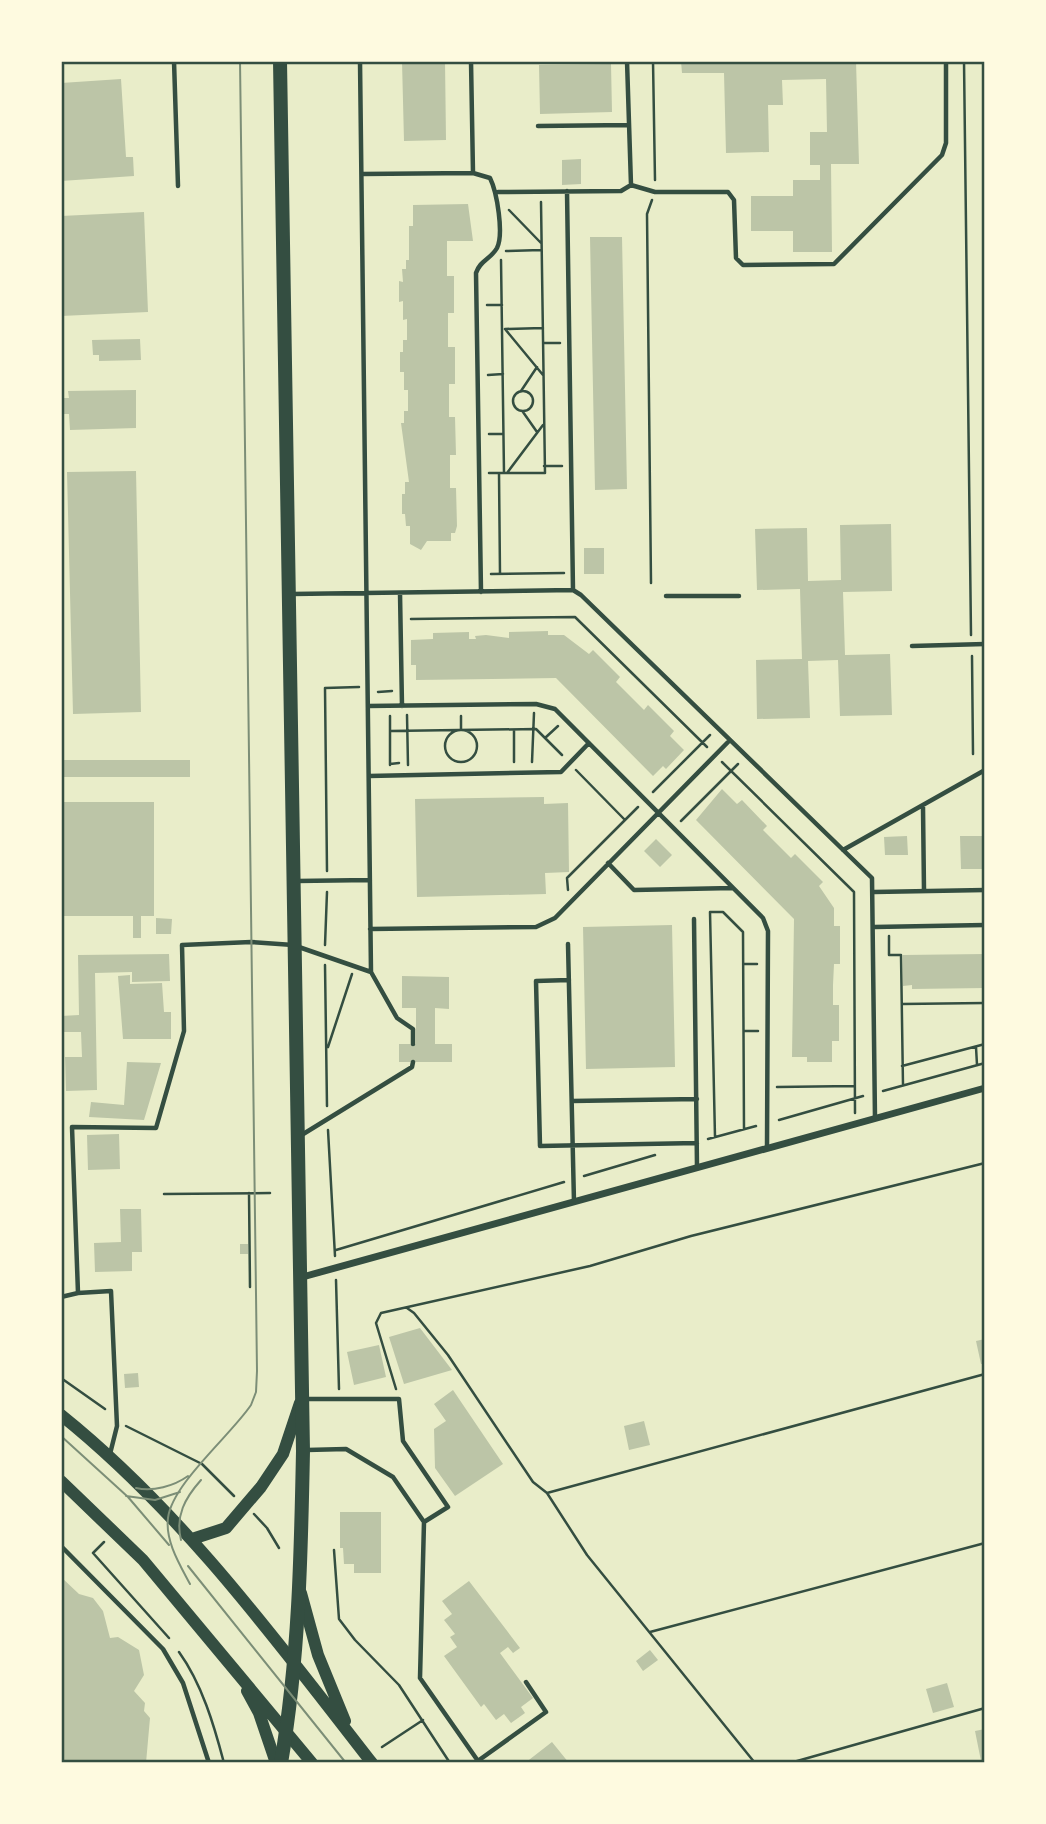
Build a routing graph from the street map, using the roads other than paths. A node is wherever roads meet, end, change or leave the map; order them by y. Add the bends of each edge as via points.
1 (174, 61) edge
2 (280, 61) edge
3 (360, 61) edge
4 (471, 61) edge
5 (627, 61) edge
6 (946, 61) edge
7 (629, 125) junction
8 (538, 126) dead end
9 (473, 173) junction
10 (362, 174) junction
11 (631, 185) junction
12 (178, 186) dead end
13 (568, 191) junction
14 (498, 192) junction
15 (573, 590) junction
16 (481, 592) junction
17 (367, 593) junction
18 (400, 593) junction
19 (287, 594) junction
20 (666, 596) dead end
21 (739, 596) dead end
22 (985, 644) edge
23 (912, 646) dead end
24 (368, 706) junction
25 (404, 706) junction
26 (730, 740) junction
27 (589, 743) junction
28 (985, 770) edge
29 (369, 776) junction
30 (923, 806) junction
31 (657, 812) junction
32 (844, 850) junction
33 (608, 863) junction
34 (370, 880) junction
35 (292, 881) junction
36 (733, 888) junction
37 (985, 890) edge
38 (924, 891) junction
39 (874, 892) junction
40 (694, 919) dead end
41 (985, 925) edge
42 (874, 927) junction
43 (370, 929) junction
44 (568, 944) dead end
45 (293, 945) junction
46 (371, 971) junction
47 (569, 980) junction
48 (413, 1044) dead end
49 (412, 1062) dead end
50 (985, 1088) edge
51 (696, 1099) junction
52 (572, 1101) junction
53 (875, 1119) junction
54 (296, 1138) junction
55 (697, 1143) junction
56 (573, 1145) junction
57 (767, 1149) junction
58 (698, 1168) junction
59 (575, 1202) junction
60 (298, 1278) junction
61 (78, 1293) junction
62 (61, 1297) edge
63 (301, 1399) junction
64 (61, 1415) edge
65 (303, 1451) junction
66 (110, 1455) junction
67 (61, 1480) edge
68 (424, 1522) junction
69 (192, 1539) junction
70 (61, 1546) edge
71 (300, 1587) junction
72 (222, 1653) junction
73 (295, 1663) junction
74 (526, 1682) dead end
75 (287, 1730) junction
76 (358, 1746) junction
77 (477, 1762) edge
78 (209, 1763) edge
79 (276, 1763) edge
80 (281, 1763) edge
81 (312, 1763) edge
82 (372, 1763) edge

1 - 12 lane
2 - 19 highway
3 - 10 lane
4 - 9 lane
5 - 7 lane
6 - 11 lane via 946,144 942,155 834,264 743,265 736,258 732,195 728,192 655,192
7 - 8 lane
7 - 11 lane
9 - 10 lane
9 - 14 lane via 490,178
10 - 17 lane
11 - 13 lane via 621,191
13 - 14 lane
13 - 15 lane
14 - 16 lane via 498,246 479,263 476,273
15 - 16 lane
15 - 26 lane
16 - 18 lane
17 - 18 lane
17 - 19 lane
17 - 24 lane
18 - 25 lane
19 - 35 highway
20 - 21 lane
22 - 23 lane
24 - 25 lane
24 - 29 lane
25 - 27 lane via 536,704 555,709
26 - 31 lane
26 - 32 lane
27 - 29 lane via 561,772
27 - 31 lane
28 - 30 lane
29 - 34 lane
30 - 32 lane
30 - 38 lane
31 - 33 lane
31 - 36 lane
32 - 39 lane via 872,878
33 - 36 lane via 634,890
33 - 43 lane via 555,918 536,927
34 - 35 lane
34 - 43 lane
35 - 45 highway
36 - 57 lane via 763,918 768,931
37 - 38 lane
38 - 39 lane
39 - 42 lane
40 - 51 lane
41 - 42 lane
42 - 53 lane
43 - 46 lane
44 - 47 lane
45 - 46 lane
45 - 54 highway
45 - 61 lane via 182,946 184,1031 156,1128 72,1127
46 - 48 lane via 397,1018 413,1029
47 - 52 lane
47 - 56 lane via 536,981 540,1146
49 - 54 lane via 405,1072
50 - 53 street
51 - 52 lane
51 - 55 lane
52 - 56 lane
53 - 57 street
54 - 60 highway
55 - 56 lane
55 - 58 lane
56 - 59 lane
57 - 58 street
58 - 59 street
59 - 60 street
60 - 63 highway
61 - 62 lane
61 - 66 lane via 111,1291 117,1418
63 - 65 highway
63 - 68 lane via 399,1399 403,1441 448,1507
63 - 69 main road via 283,1454 261,1487 226,1528
64 - 66 main road
65 - 68 lane via 346,1449 393,1477
65 - 71 highway
66 - 69 main road
67 - 72 main road via 142,1560
68 - 77 lane via 420,1678
69 - 73 main road
70 - 78 lane via 163,1649 183,1683
71 - 73 highway
71 - 76 main road via 330,1690
72 - 75 main road
72 - 79 main road via 258,1713
73 - 75 highway
73 - 76 main road
74 - 77 lane via 546,1712
75 - 80 highway
75 - 81 main road
76 - 82 main road

